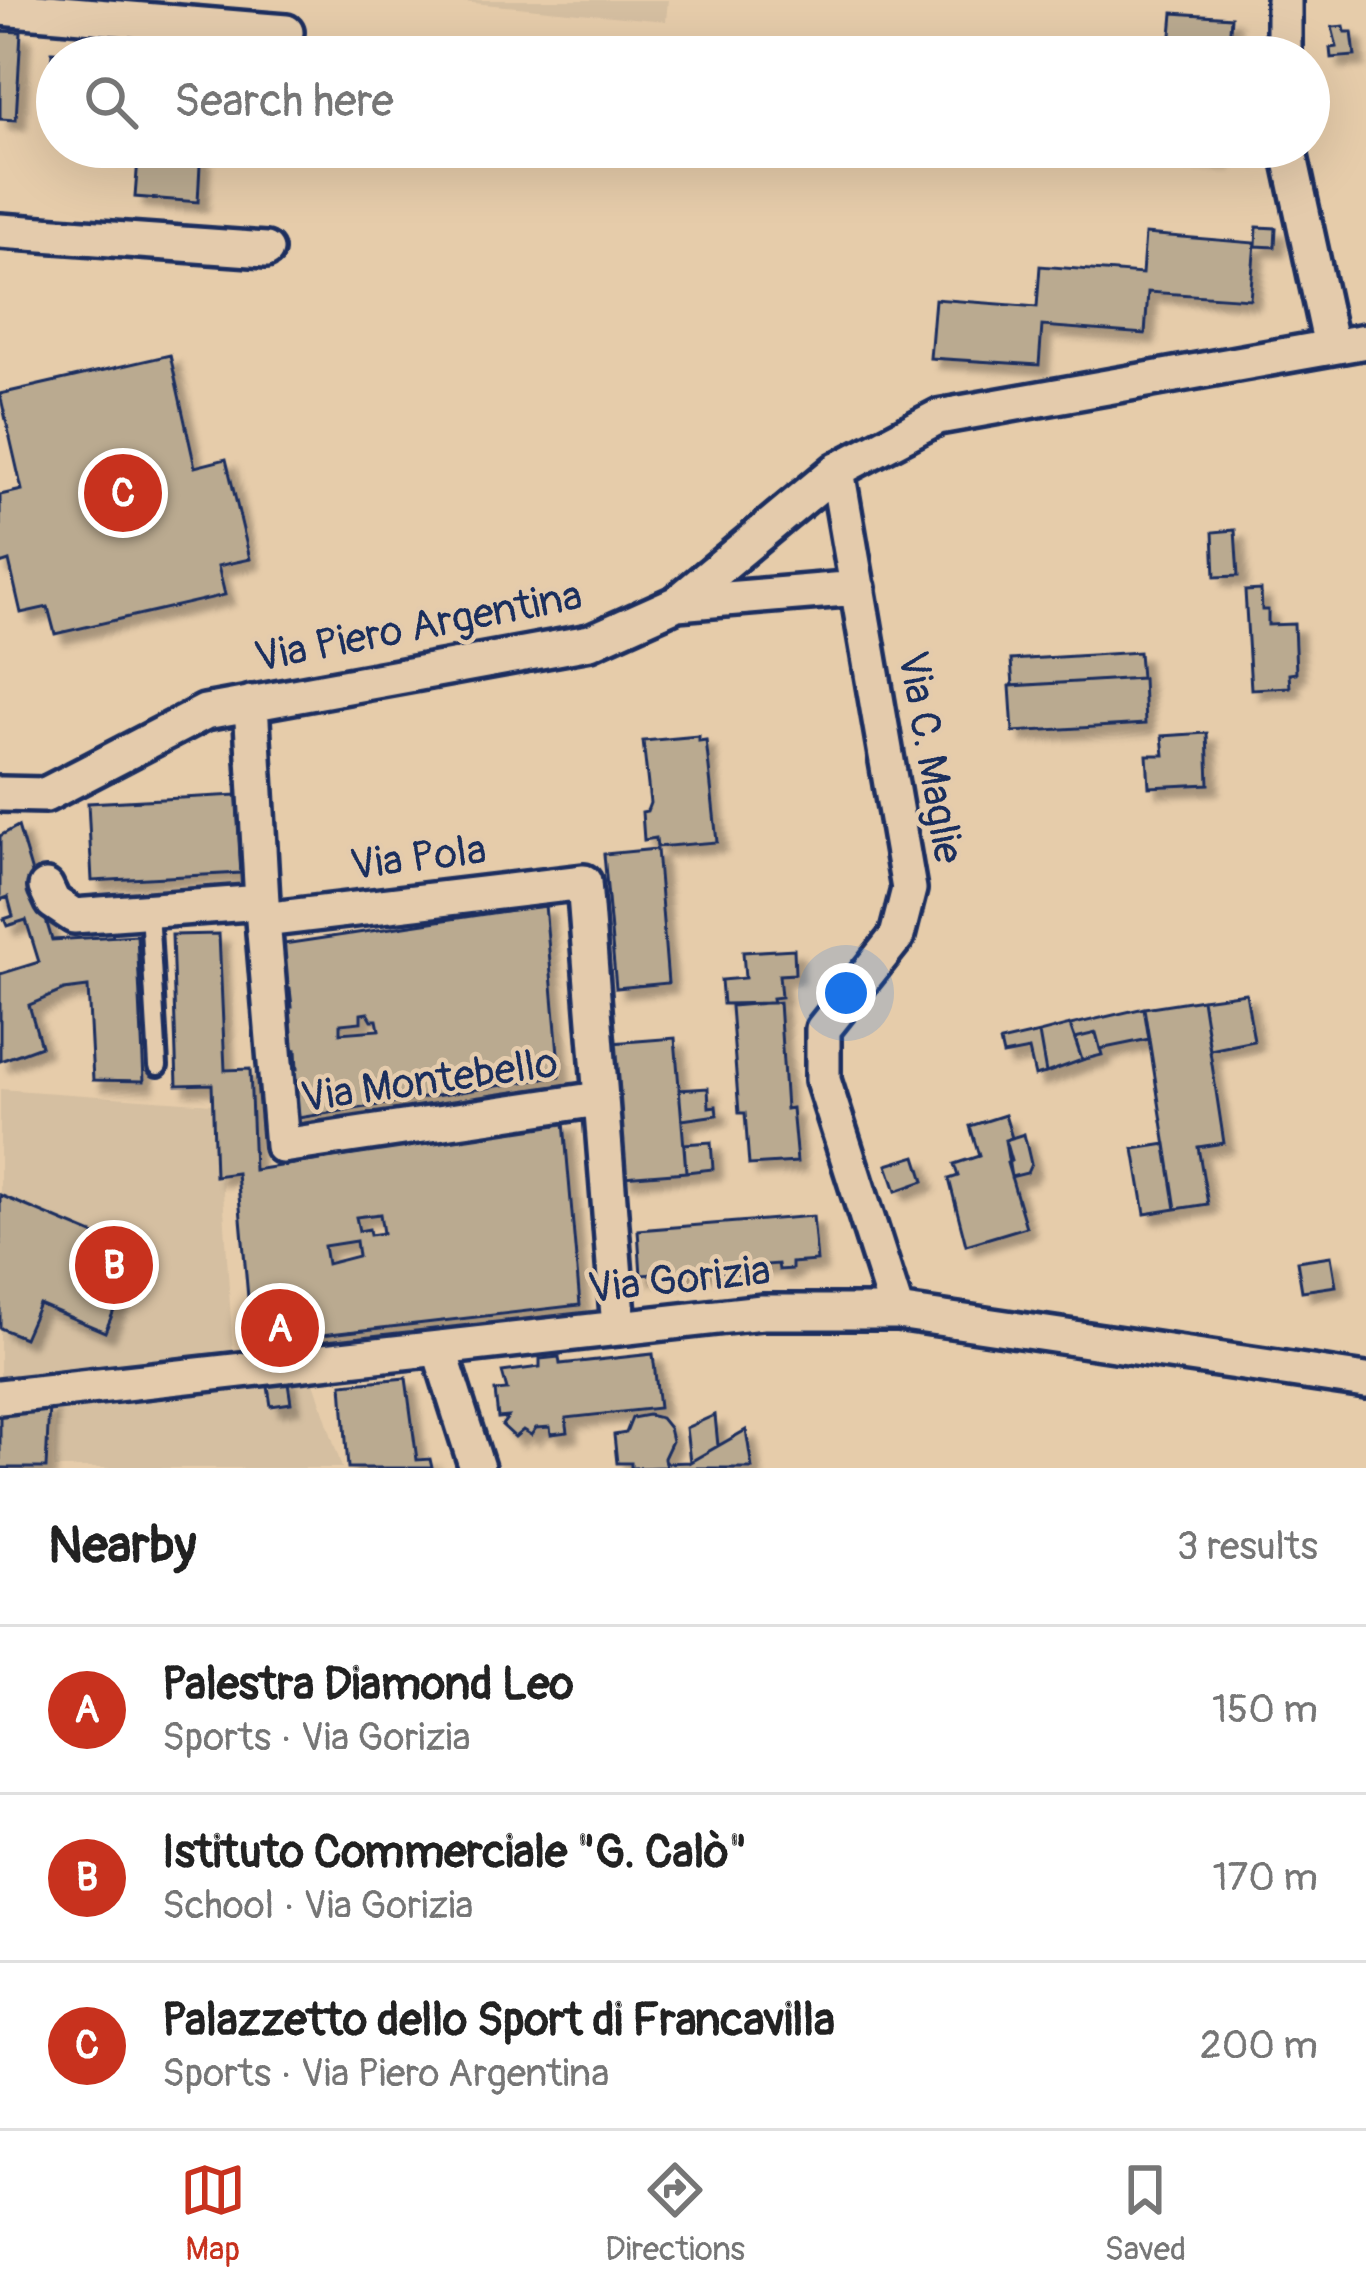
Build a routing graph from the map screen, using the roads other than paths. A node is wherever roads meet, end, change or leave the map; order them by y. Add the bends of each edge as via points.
1 (1283, 0) edge
2 (0, 8) edge
3 (286, 32) dead end
4 (1284, 36) edge
5 (1293, 168) edge
6 (0, 230) edge
7 (266, 250) dead end
8 (1366, 341) edge
9 (1331, 346) junction
10 (837, 470) junction
11 (858, 588) junction
12 (677, 603) junction
13 (251, 703) junction
14 (2, 796) edge
15 (46, 887) dead end
16 (148, 911) junction
17 (262, 911) junction
18 (158, 1066) dead end
19 (599, 1100) junction
20 (897, 1312) junction
21 (619, 1328) junction
22 (439, 1348) junction
23 (1366, 1382) edge
24 (0, 1396) edge
25 (477, 1468) edge

1 - 4 street
2 - 3 street
5 - 9 street
6 - 7 street
8 - 9 street, Via Piero Argentina
9 - 10 street, Via Piero Argentina via 938,417
10 - 11 street, Via C. Maglie
10 - 12 street, Via Piero Argentina
11 - 12 street
11 - 20 street, Via C. Maglie via 909,889 897,936 823,1029 823,1080
12 - 13 street, Via Piero Argentina via 590,642
13 - 14 street, Via Piero Argentina via 205,712 45,796
13 - 17 street
15 - 16 street, Via Pola via 74,916
16 - 17 street, Via Pola
16 - 18 lane
17 - 19 street, Via Pola via 584,882
17 - 19 street, Via Montebello via 282,1146
19 - 21 street
20 - 21 street, Via Gorizia via 762,1312
20 - 23 street, Via Gorizia
21 - 22 street, Via Gorizia
22 - 24 street, Via Gorizia
22 - 25 street

